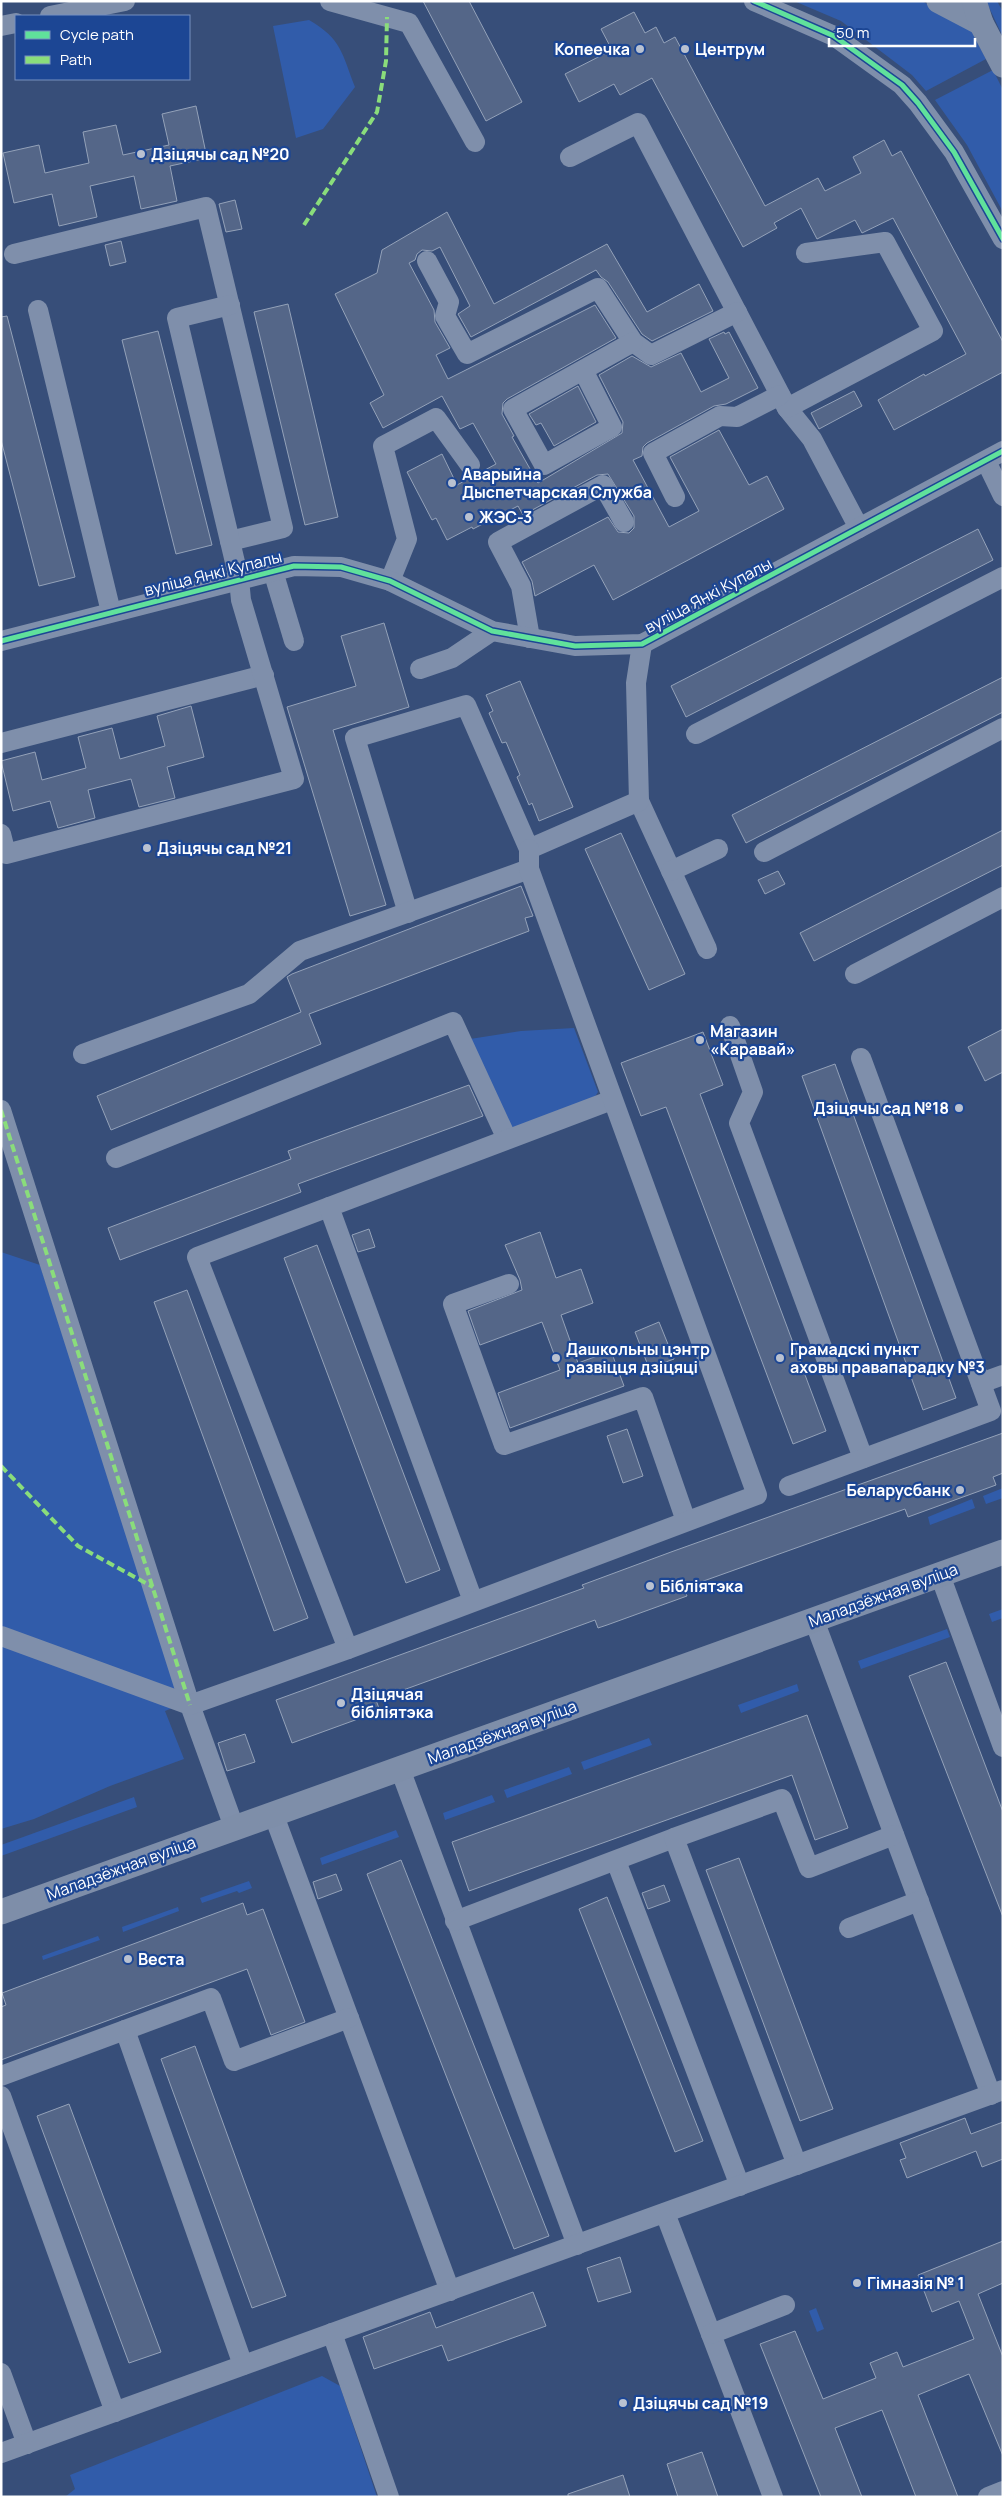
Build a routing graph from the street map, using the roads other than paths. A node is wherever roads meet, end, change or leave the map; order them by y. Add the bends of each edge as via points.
1 (125, 1) edge
2 (330, 1) edge
3 (754, 1) edge
4 (938, 1) edge
5 (977, 12) edge
6 (55, 15) edge
7 (15, 23) edge
8 (1, 26) edge
9 (1003, 65) edge
10 (475, 142) dead end
11 (570, 157) dead end
12 (1003, 239) edge
13 (806, 252) dead end
14 (14, 254) dead end
15 (427, 261) dead end
16 (230, 305) junction
17 (38, 310) dead end
18 (737, 312) junction
19 (633, 342) junction
20 (583, 370) junction
21 (783, 402) junction
22 (994, 456) edge
23 (470, 465) dead end
24 (1003, 496) edge
25 (675, 497) dead end
26 (624, 522) dead end
27 (859, 528) junction
28 (230, 541) junction
29 (273, 571) junction
30 (1003, 577) edge
31 (239, 578) junction
32 (390, 581) junction
33 (111, 612) junction
34 (492, 631) junction
35 (530, 638) junction
36 (294, 640) dead end
37 (1, 641) edge
38 (642, 644) junction
39 (420, 669) dead end
40 (264, 675) junction
41 (1003, 728) edge
42 (696, 734) dead end
43 (1, 743) edge
44 (639, 801) junction
45 (1, 834) edge
46 (529, 849) junction
47 (718, 849) dead end
48 (764, 852) dead end
49 (529, 869) junction
50 (671, 871) junction
51 (1003, 897) edge
52 (408, 913) junction
53 (708, 949) dead end
54 (855, 974) dead end
55 (730, 1026) dead end
56 (83, 1054) dead end
57 (861, 1058) dead end
58 (612, 1100) junction
59 (1, 1110) edge
60 (507, 1139) junction
61 (116, 1158) dead end
62 (329, 1207) junction
63 (509, 1284) dead end
64 (1003, 1375) edge
65 (981, 1383) junction
66 (997, 1409) edge
67 (863, 1458) junction
68 (789, 1486) dead end
69 (686, 1521) junction
70 (1003, 1552) edge
71 (940, 1575) junction
72 (473, 1601) junction
73 (814, 1620) junction
74 (1, 1636) edge
75 (348, 1650) junction
76 (190, 1705) junction
77 (999, 1723) edge
78 (1003, 1747) edge
79 (400, 1769) junction
80 (273, 1813) junction
81 (234, 1827) junction
82 (894, 1835) junction
83 (674, 1838) junction
84 (616, 1861) junction
85 (919, 1901) junction
86 (1, 1912) edge
87 (456, 1921) junction
88 (849, 1928) dead end
89 (349, 2018) junction
90 (124, 2030) junction
91 (1, 2076) edge
92 (997, 2093) edge
93 (1, 2096) edge
94 (797, 2165) junction
95 (740, 2186) junction
96 (664, 2213) junction
97 (577, 2245) junction
98 (450, 2291) junction
99 (785, 2305) dead end
100 (332, 2333) junction
101 (711, 2334) junction
102 (243, 2365) junction
103 (1, 2373) edge
104 (115, 2412) junction
105 (27, 2444) junction
106 (1, 2453) edge
107 (1003, 2491) edge
108 (389, 2497) edge
109 (773, 2497) edge
110 (988, 2497) edge

1 - 6 street
2 - 10 street via 409,23
3 - 12 street via 834,36 902,85 954,152
4 - 5 main road
5 - 9 main road
7 - 8 street
11 - 18 street via 638,123
13 - 21 street via 885,242 933,331
14 - 16 street via 206,207
15 - 19 street via 449,302 445,316 467,354 598,288
16 - 28 street via 283,528
16 - 28 street via 176,318
17 - 33 street
18 - 19 street via 651,355
18 - 21 street
19 - 20 street
20 - 20 street via 513,409 544,465 612,428
21 - 25 street via 737,417 720,416 653,454
21 - 27 street via 812,439
22 - 24 street
22 - 27 street, вуліца Янкі Купалы
23 - 32 street via 436,418 383,446 407,539
26 - 35 street via 603,485 498,542 521,586
27 - 38 street, вуліца Янкі Купалы
28 - 31 street
29 - 31 street, вуліца Янкі Купалы
29 - 32 street, вуліца Янкі Купалы via 294,566 341,567
29 - 36 street
30 - 42 street
31 - 33 street, вуліца Янкі Купалы
31 - 40 street via 241,600
32 - 34 street, вуліца Янкі Купалы
33 - 37 street, вуліца Янкі Купалы
34 - 35 street, вуліца Янкі Купалы
34 - 39 street via 452,658
35 - 38 street, вуліца Янкі Купалы via 575,646
38 - 44 street via 636,683
40 - 43 street
40 - 45 street via 294,779 6,854
41 - 48 street
44 - 46 street
44 - 50 street
46 - 49 street
46 - 52 street via 466,705 355,738
47 - 50 street
49 - 52 street
49 - 58 street
50 - 53 street
51 - 54 street
52 - 56 street via 300,951 249,994
55 - 67 street via 753,1092 739,1123
57 - 65 street
58 - 60 street
58 - 69 street via 761,1494
59 - 76 street
60 - 61 street via 453,1022
60 - 62 street
62 - 72 street
62 - 75 street via 197,1257
63 - 69 street via 453,1304 504,1445 643,1398
64 - 65 street
65 - 66 street
66 - 67 street
67 - 68 street
69 - 72 street
70 - 71 main road, Маладзёжная вуліца
71 - 73 main road, Маладзёжная вуліца
71 - 77 street
72 - 75 street
73 - 79 main road, Маладзёжная вуліца
73 - 82 street
74 - 76 street
75 - 76 street
76 - 81 street
77 - 78 street
79 - 80 main road, Маладзёжная вуліца
79 - 87 street
80 - 81 main road, Маладзёжная вуліца
80 - 89 street
81 - 86 main road, Маладзёжная вуліца
82 - 83 street via 808,1868 782,1799
82 - 85 street
83 - 84 street
83 - 94 street
84 - 87 street
84 - 95 street
85 - 88 street
85 - 92 street
87 - 97 street
89 - 90 street via 234,2061 210,1998
89 - 98 street
90 - 91 street
90 - 102 street
92 - 94 street
93 - 104 street
94 - 95 street
95 - 96 street
96 - 97 street
96 - 101 street
97 - 98 street
98 - 100 street
99 - 101 street
100 - 102 street
100 - 108 street
101 - 109 street
102 - 104 street
103 - 105 street
104 - 105 street
105 - 106 street
107 - 110 street

